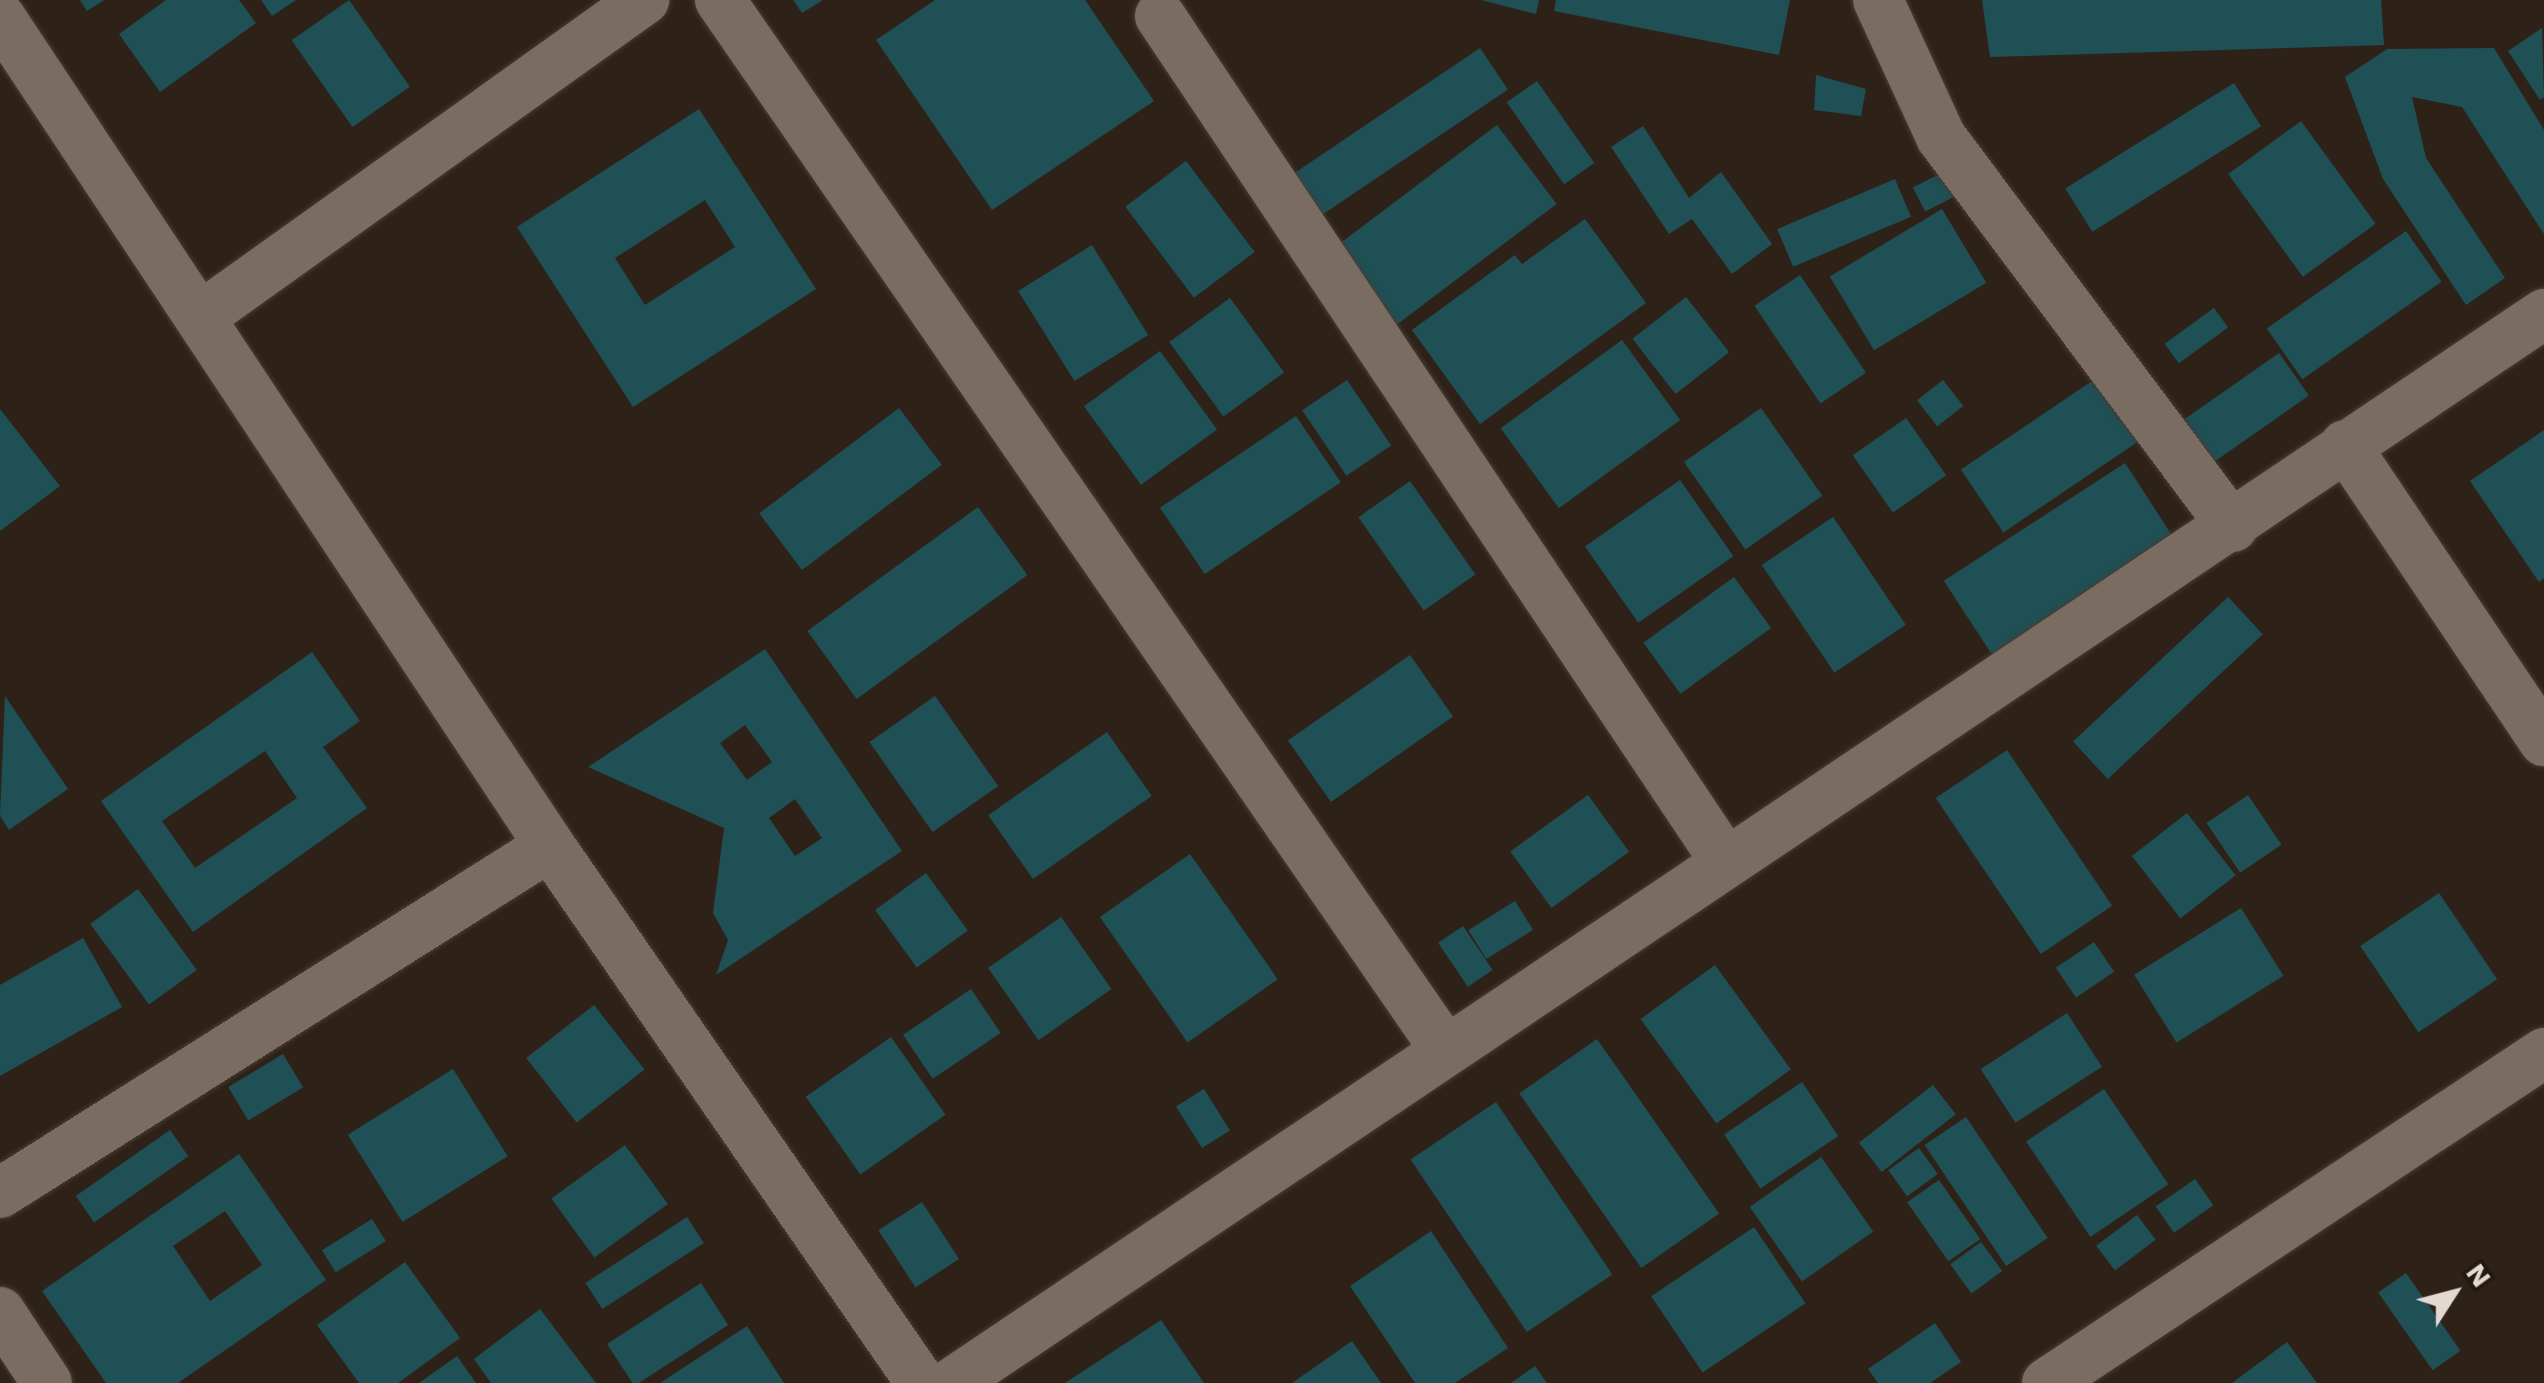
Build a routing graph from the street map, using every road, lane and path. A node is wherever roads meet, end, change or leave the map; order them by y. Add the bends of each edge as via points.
1 (644, 0) edge
2 (720, 0) edge
3 (1878, 0) edge
4 (1160, 16) dead end
5 (0, 17) edge
6 (2544, 314) edge
7 (200, 318) junction
8 (2345, 446) junction
9 (2233, 527) junction
10 (2544, 741) edge
11 (550, 846) junction
12 (1725, 861) junction
13 (1446, 1052) junction
14 (2544, 1053) edge
15 (0, 1193) edge
16 (0, 1312) edge
17 (46, 1383) edge
18 (921, 1383) edge
19 (952, 1383) edge
20 (2047, 1383) edge

1 - 7 street
2 - 13 street
3 - 9 street via 1942,137
4 - 12 street
5 - 7 street
6 - 8 street
7 - 11 street
8 - 9 street
8 - 10 street
9 - 12 street
11 - 15 street
11 - 18 street
12 - 13 street
13 - 19 street
14 - 20 street
16 - 17 street

